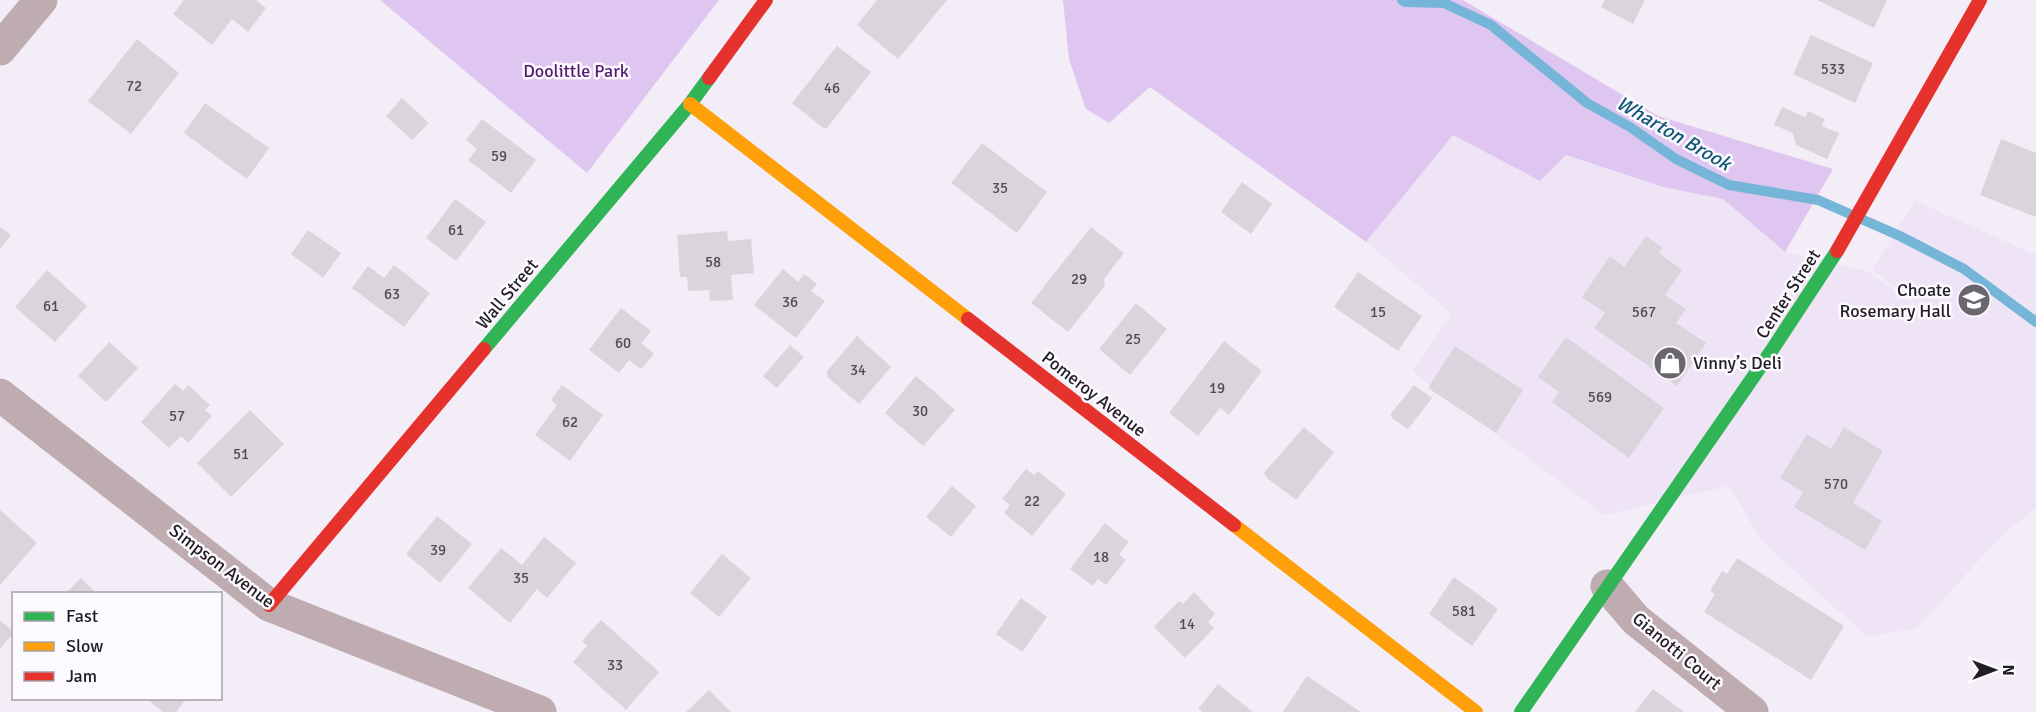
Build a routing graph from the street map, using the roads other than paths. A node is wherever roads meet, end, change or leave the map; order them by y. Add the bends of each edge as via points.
1 (41, 0) edge
2 (766, 0) edge
3 (1980, 0) edge
4 (0, 49) edge
5 (690, 104) junction
6 (0, 395) edge
7 (1607, 586) junction
8 (269, 605) junction
9 (540, 712) edge
10 (1476, 712) edge
11 (1521, 712) edge
12 (1752, 712) edge

1 - 4 street
2 - 5 street, Wall Street
3 - 7 street, Center Street via 1836,254
5 - 8 street, Wall Street
5 - 10 street, Pomeroy Avenue
6 - 8 street, Simpson Avenue
7 - 11 street, Center Street
7 - 12 street, Gianotti Court via 1636,620
8 - 9 street, Simpson Avenue

